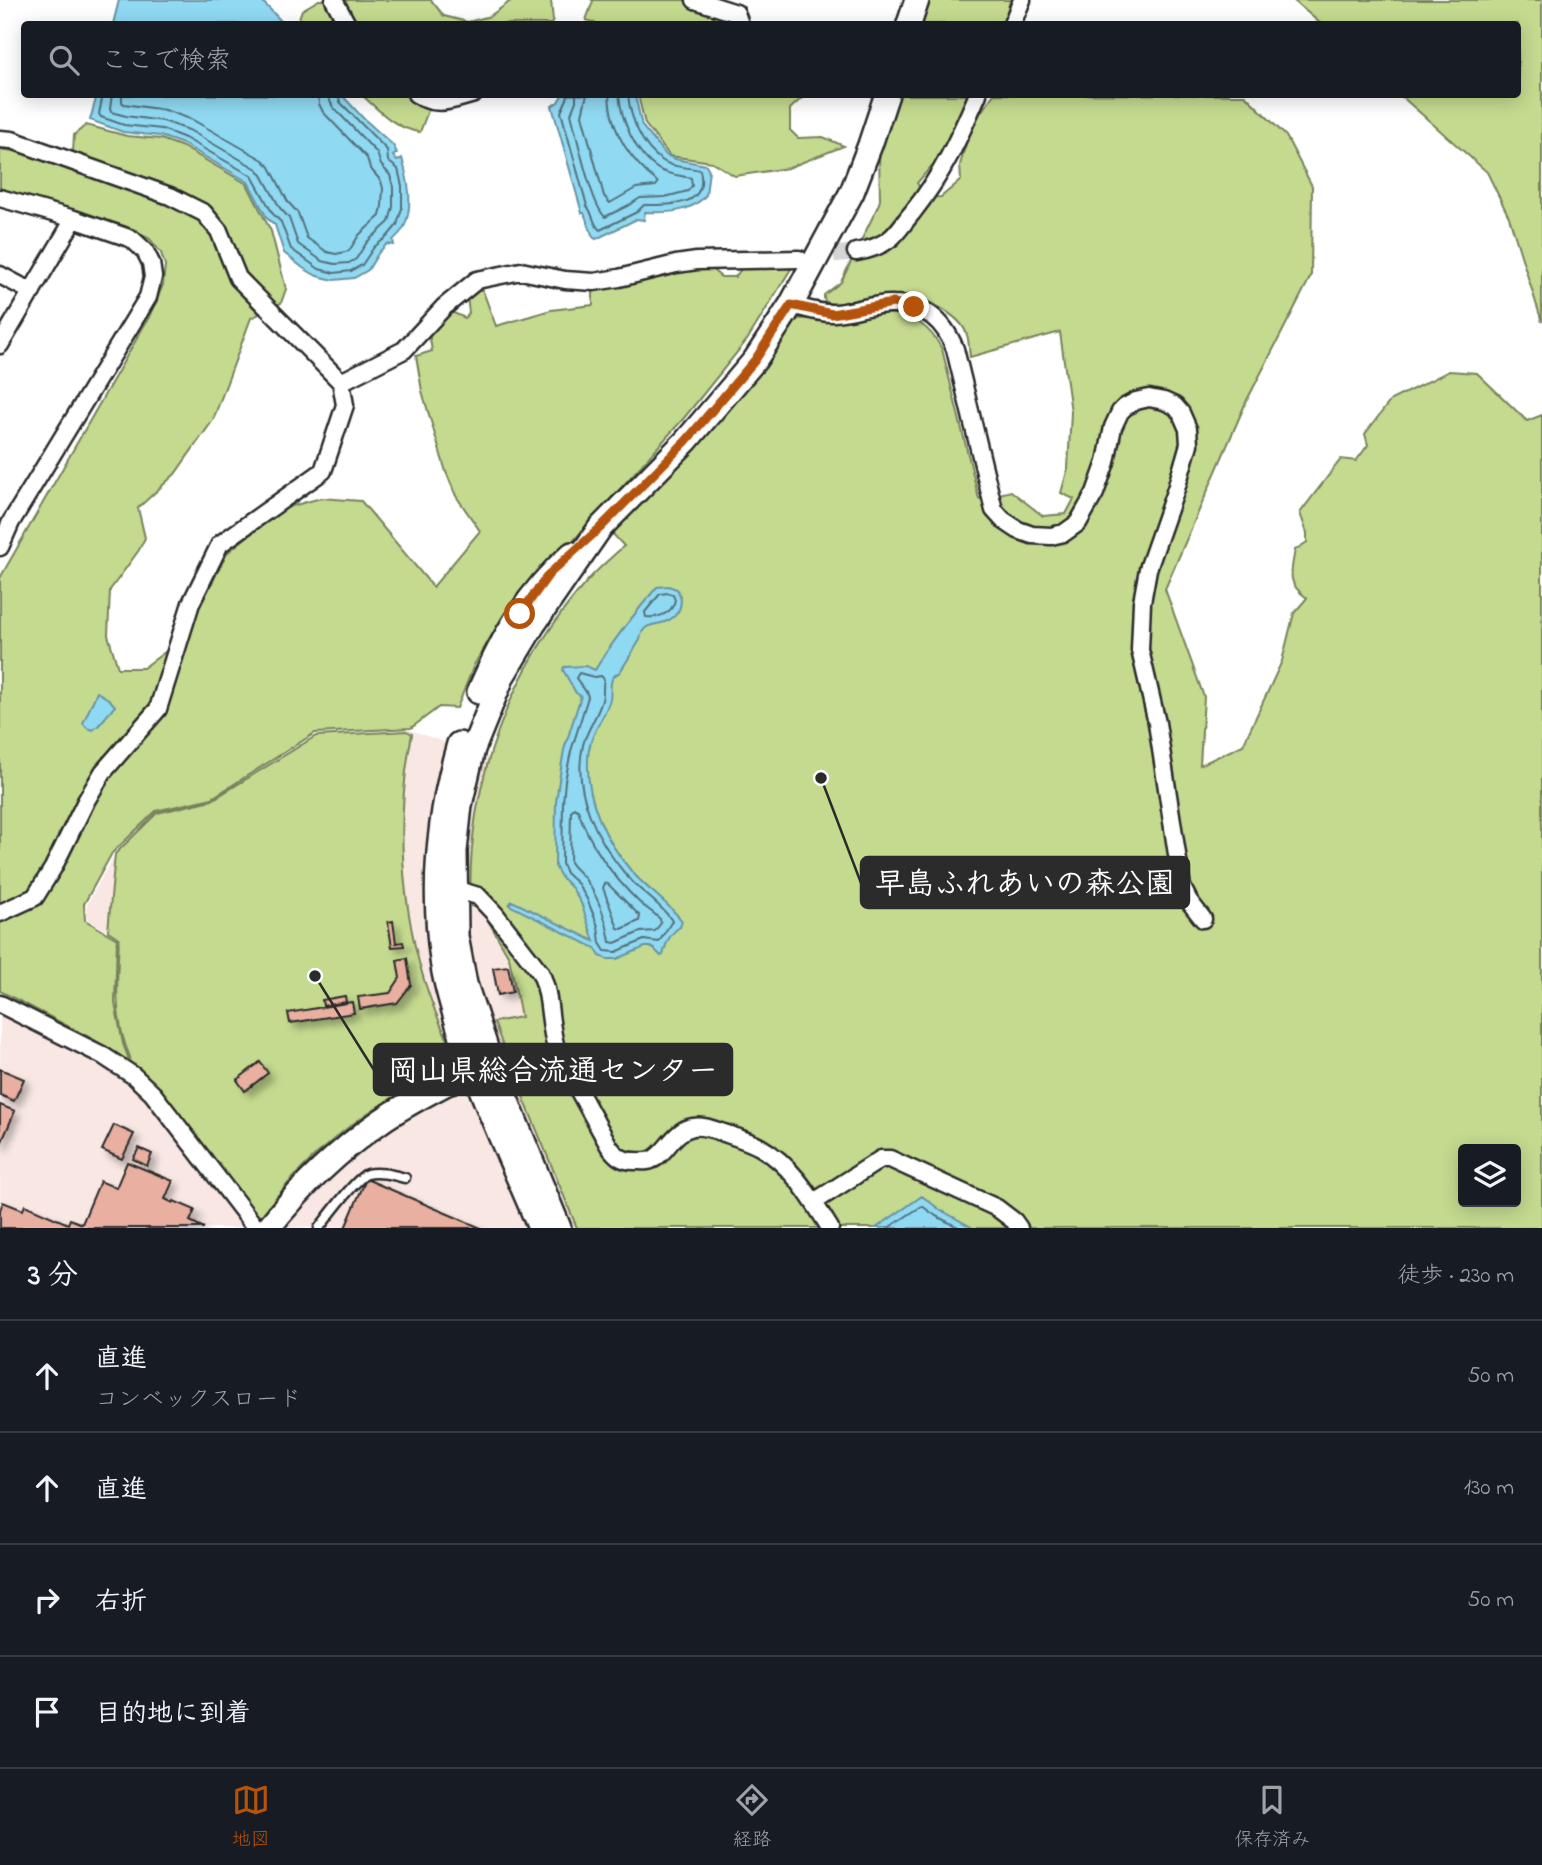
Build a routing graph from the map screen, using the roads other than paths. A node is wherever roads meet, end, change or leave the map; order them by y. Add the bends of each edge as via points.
1 (334, 0) edge
2 (695, 0) edge
3 (917, 0) edge
4 (1023, 0) edge
5 (345, 21) edge
6 (739, 21) edge
7 (910, 21) edge
8 (1013, 21) edge
9 (421, 98) edge
10 (456, 98) edge
11 (886, 98) edge
12 (976, 98) edge
13 (0, 139) edge
14 (0, 198) edge
15 (74, 219) junction
16 (856, 252) tunnel mouth
17 (799, 259) tunnel mouth
18 (0, 275) edge
19 (32, 292) junction
20 (791, 305) junction
21 (0, 345) edge
22 (341, 382) junction
23 (6, 519) edge
24 (600, 528) junction
25 (0, 547) edge
26 (455, 889) junction
27 (0, 913) edge
28 (1203, 919) dead end
29 (0, 1004) edge
30 (481, 1065) junction
31 (405, 1178) dead end
32 (814, 1202) junction
33 (256, 1228) edge
34 (268, 1228) edge
35 (318, 1228) edge
36 (540, 1228) edge
37 (559, 1228) edge
38 (830, 1228) edge
39 (1018, 1228) edge

1 - 5 street
2 - 6 street via 736,13
3 - 7 street
4 - 8 street
9 - 10 street via 434,103
11 - 20 street via 852,192
12 - 16 street via 954,151 922,200 890,239
13 - 22 street via 170,196 204,213 219,231 238,278
14 - 15 street
15 - 19 street
15 - 23 street via 132,239 145,251 153,277 148,297
17 - 22 street via 696,261 594,282 521,271 477,280 404,350
18 - 19 street
19 - 21 street
20 - 24 street via 755,360 686,441
20 - 28 street via 832,314 893,303 934,316 948,331 954,349 994,510 1018,530 1032,535 1064,533 1078,523 1099,485 1113,427 1125,407 1149,398 1175,406 1181,413 1189,444 1148,569 1140,650 1157,723 1182,887
22 - 27 street via 345,405 323,471 220,544 191,603 158,709 103,772 35,897
23 - 25 street
24 - 26 street via 533,625 489,705 460,805
24 - 30 street via 549,574 497,650 451,774 439,851 441,949 452,1005
26 - 30 street via 456,936
26 - 32 street via 478,896 540,972 557,1051 618,1157 651,1160 687,1128 704,1126 759,1146 790,1171
29 - 33 street via 134,1076
30 - 34 street via 383,1120 352,1143 293,1197
30 - 36 street
30 - 37 street
31 - 35 lane via 365,1174
32 - 38 street
32 - 39 street via 881,1159 890,1159 997,1208

